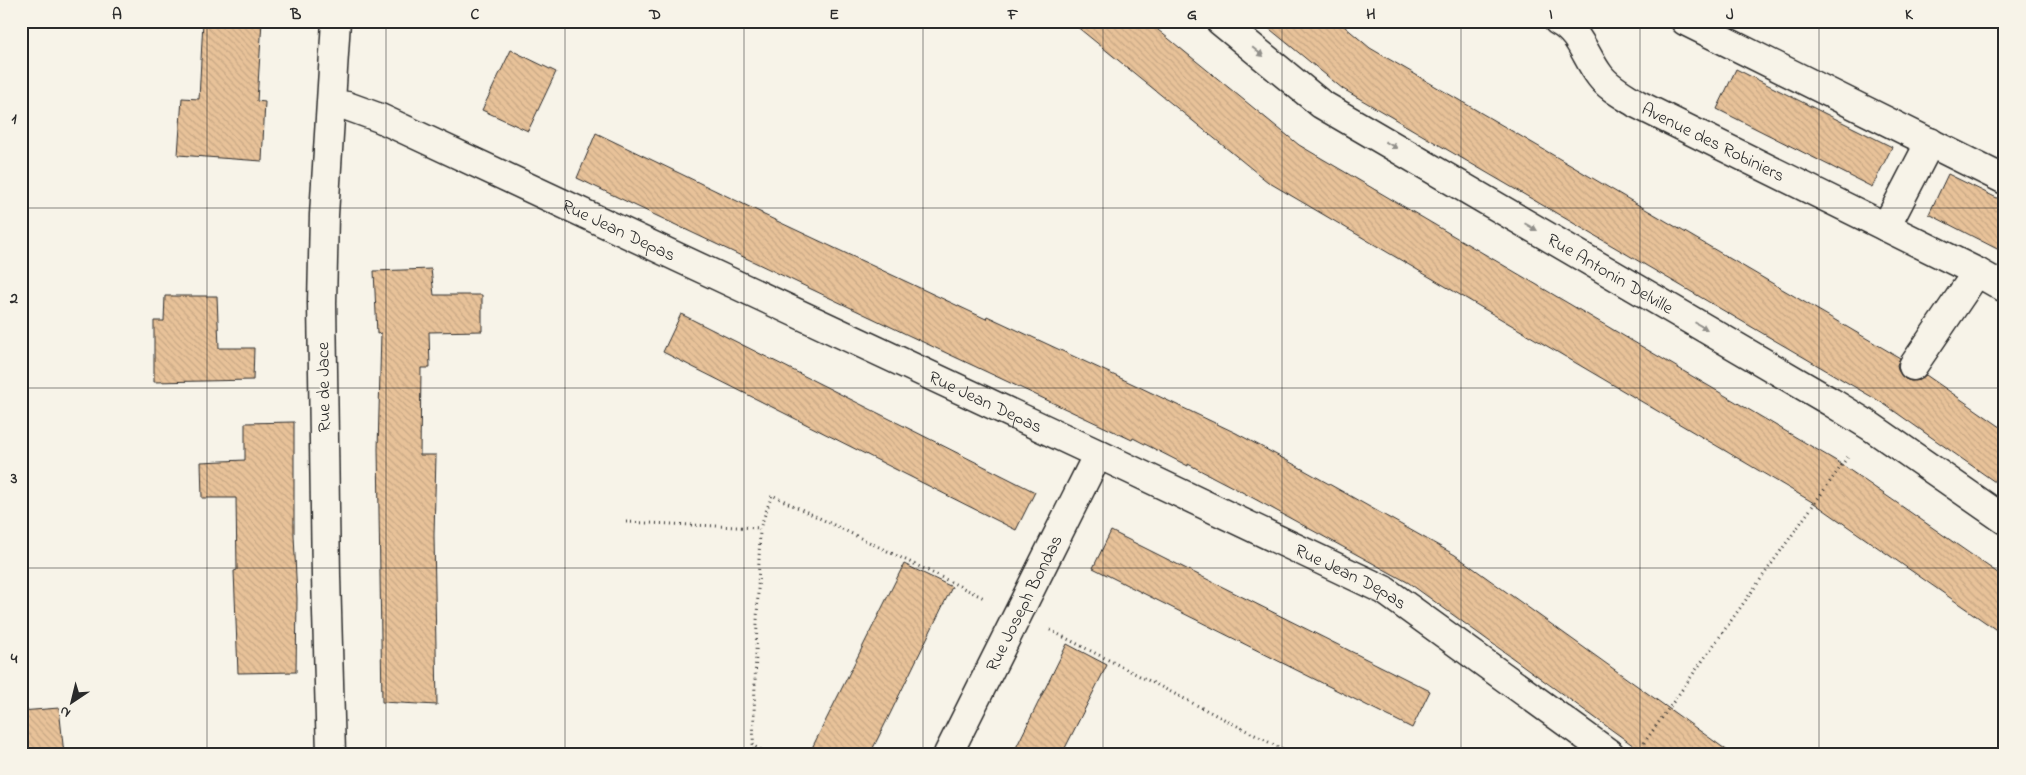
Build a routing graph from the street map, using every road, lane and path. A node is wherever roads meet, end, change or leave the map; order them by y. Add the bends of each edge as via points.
1 (336, 21) edge
2 (1220, 21) edge
3 (1685, 21) edge
4 (1565, 23) edge
5 (332, 104) junction
6 (1930, 142) junction
7 (2005, 180) edge
8 (1886, 227) junction
9 (1977, 272) junction
10 (2005, 288) edge
11 (1913, 366) dead end
12 (1870, 426) junction
13 (1098, 454) junction
14 (2005, 520) edge
15 (626, 522) dead end
16 (760, 528) junction
17 (1018, 614) junction
18 (752, 746) junction
19 (1642, 746) dead end
20 (331, 754) edge
21 (752, 754) edge
22 (770, 754) edge
23 (948, 754) edge
24 (1292, 754) edge
25 (1610, 754) edge

1 - 5 street, Rue de Jace
2 -> 12 street, Rue Antonin Delville via 1321,104
3 - 6 street
4 - 8 street, Avenue des Robiniers via 1578,38 1600,77 1637,104
5 - 13 street, Rue Jean Depas via 380,118
5 - 20 street, Rue de Jace via 322,303
6 - 7 street
6 - 8 street
8 - 9 street, Avenue des Robiniers
9 - 10 street, Avenue des Robiniers
9 - 11 street
12 - 14 street, Rue Antonin Delville
12 - 19 path
13 - 17 street, Rue Joseph Bondas
13 - 25 street, Rue Jean Depas via 1384,590
15 - 16 path
16 - 17 path via 772,495
16 - 18 path
17 - 23 street, Rue Joseph Bondas
17 - 24 path
18 - 21 path
18 - 22 path

